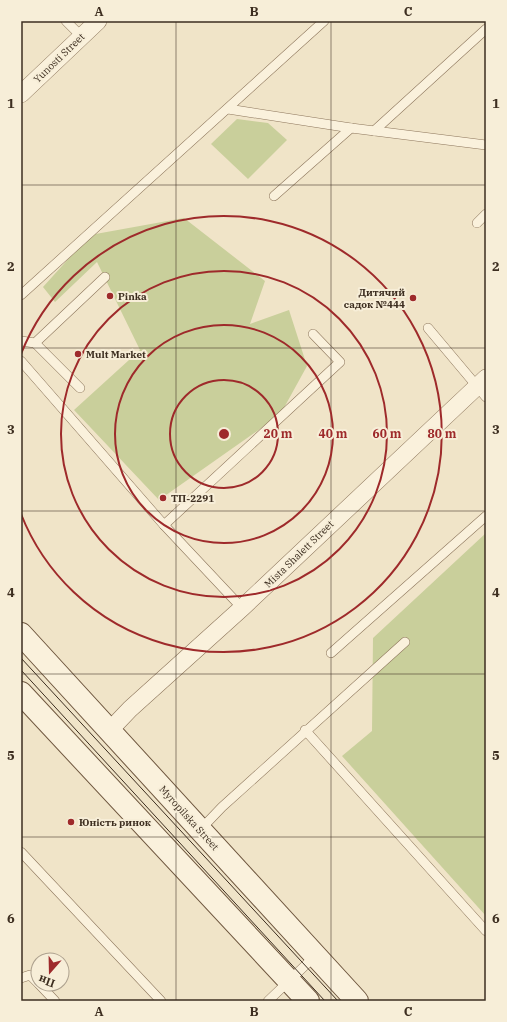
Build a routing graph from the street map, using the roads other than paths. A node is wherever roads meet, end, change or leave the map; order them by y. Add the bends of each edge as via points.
1 (66, 21) edge
2 (98, 21) edge
3 (324, 21) edge
4 (486, 29) edge
5 (81, 36) junction
6 (21, 94) edge
7 (228, 109) junction
8 (351, 128) junction
9 (374, 131) junction
10 (486, 145) edge
11 (274, 196) dead end
12 (486, 214) edge
13 (477, 223) dead end
14 (105, 277) dead end
15 (21, 295) edge
16 (428, 328) dead end
17 (313, 334) dead end
18 (21, 341) edge
19 (35, 343) junction
20 (21, 361) edge
21 (483, 387) edge
22 (80, 388) dead end
23 (486, 516) edge
24 (164, 525) junction
25 (242, 608) junction
26 (21, 634) edge
27 (405, 642) dead end
28 (331, 653) dead end
29 (21, 694) edge
30 (110, 730) junction
31 (306, 730) junction
32 (200, 830) junction
33 (21, 852) edge
34 (486, 931) edge
35 (315, 956) junction
36 (290, 981) junction
37 (46, 992) edge
38 (55, 1001) edge
39 (161, 1001) edge
40 (268, 1001) edge
41 (308, 1001) edge
42 (357, 1001) edge

1 - 5 lane
2 - 5 street, Yunosti Street
3 - 7 lane
4 - 9 lane
5 - 6 street, Yunosti Street
7 - 8 lane
7 - 15 lane
8 - 9 lane
8 - 11 lane
9 - 10 lane
12 - 13 lane
14 - 19 lane
16 - 21 lane
17 - 24 lane via 340,362
18 - 19 lane
19 - 22 lane
20 - 24 lane
21 - 25 street, Mista Shalett Street
23 - 28 lane
24 - 25 lane
25 - 30 street, Mista Shalett Street
26 - 30 street, Myropilska Street
27 - 31 lane
29 - 36 street
30 - 32 street, Myropilska Street
31 - 32 lane
31 - 34 lane
32 - 35 street, Myropilska Street
33 - 39 lane
35 - 36 lane
35 - 42 street, Myropilska Street
36 - 40 lane
36 - 41 street
37 - 38 lane

